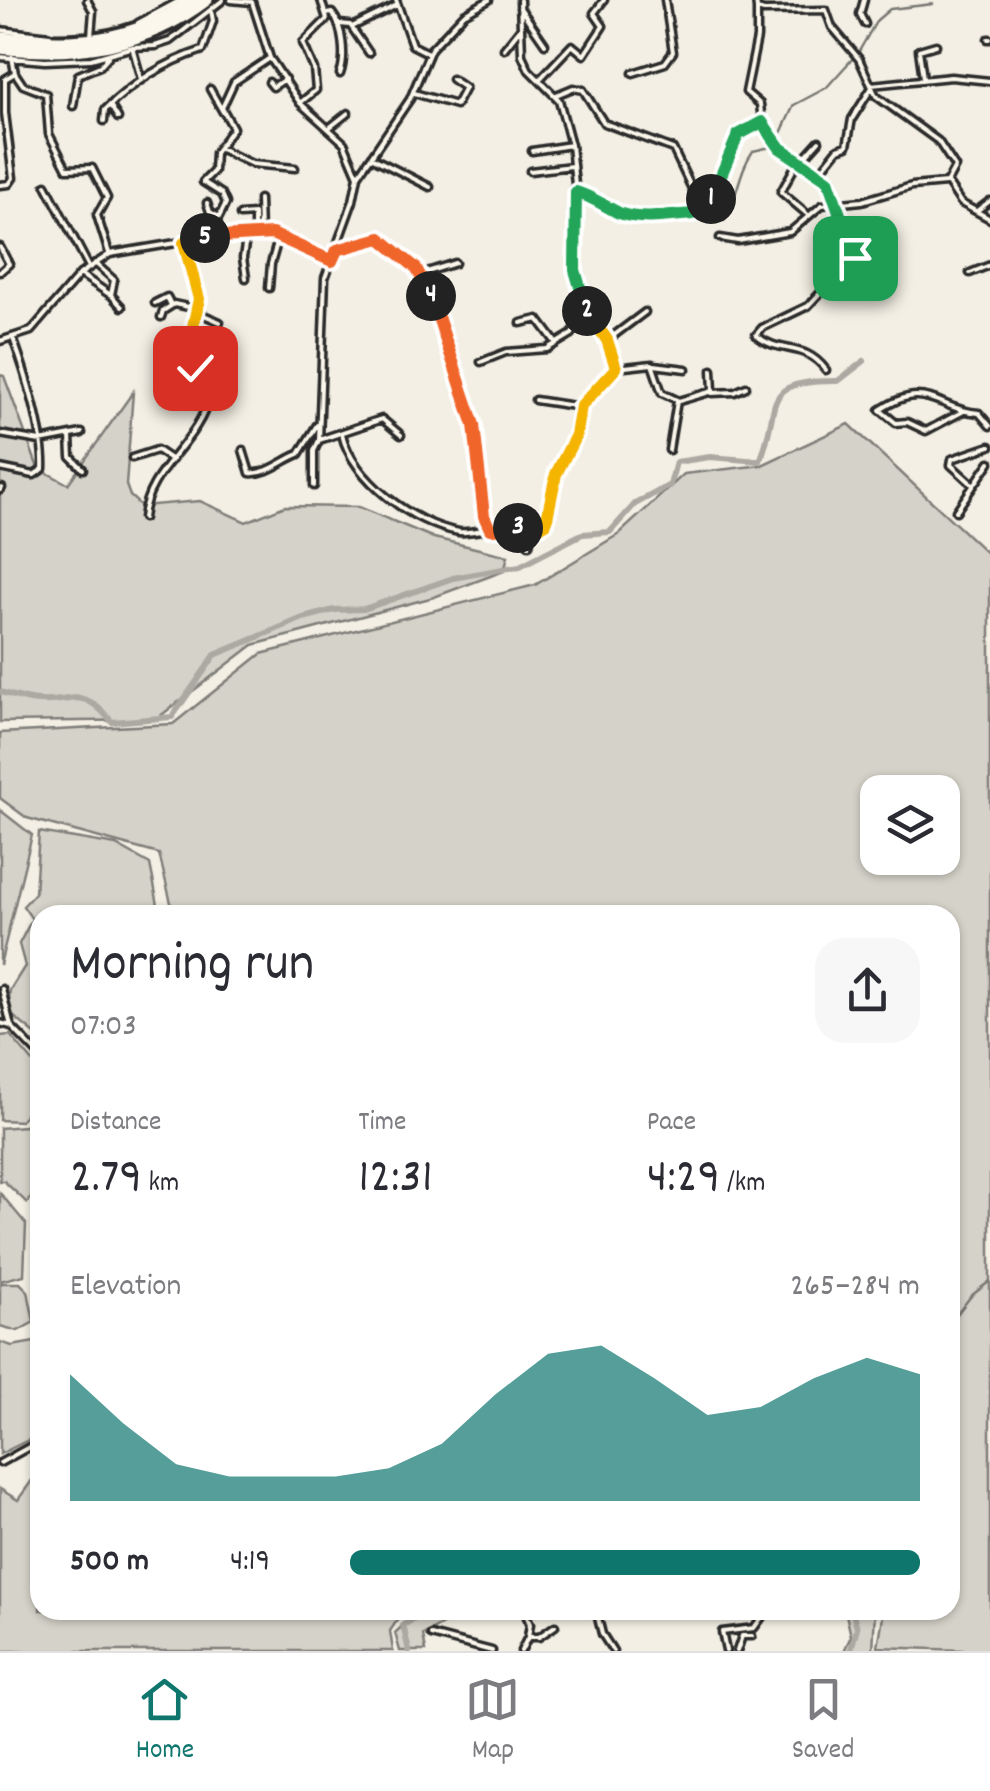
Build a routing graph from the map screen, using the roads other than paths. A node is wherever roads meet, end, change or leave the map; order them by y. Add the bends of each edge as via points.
1 (223, 0) edge
2 (235, 0) edge
3 (321, 0) edge
4 (489, 0) edge
5 (520, 0) edge
6 (604, 0) edge
7 (664, 0) edge
8 (756, 0) edge
9 (864, 0) edge
10 (90, 1) edge
11 (181, 2) edge
12 (397, 3) edge
13 (209, 5) edge
14 (520, 8) junction
15 (757, 9) junction
16 (326, 14) junction
17 (340, 24) junction
18 (866, 24) dead end
19 (352, 27) junction
20 (520, 29) junction
21 (0, 30) edge
22 (0, 38) edge
23 (91, 38) junction
24 (545, 44) dead end
25 (936, 45) dead end
26 (133, 47) junction
27 (0, 48) edge
28 (504, 49) dead end
29 (111, 53) junction
30 (369, 53) dead end
31 (428, 53) junction
32 (0, 57) edge
33 (12, 57) junction
34 (270, 58) junction
35 (14, 73) junction
36 (633, 73) dead end
37 (340, 74) dead end
38 (923, 78) junction
39 (141, 79) junction
40 (285, 79) junction
41 (452, 80) dead end
42 (540, 80) junction
43 (990, 81) edge
44 (269, 82) dead end
45 (871, 87) junction
46 (210, 89) dead end
47 (414, 93) junction
48 (556, 95) junction
49 (300, 103) junction
50 (110, 105) junction
51 (73, 106) dead end
52 (223, 112) junction
53 (348, 113) dead end
54 (118, 118) dead end
55 (104, 121) dead end
56 (762, 122) junction
57 (329, 128) junction
58 (819, 141) dead end
59 (571, 145) junction
60 (220, 149) junction
61 (532, 151) dead end
62 (371, 157) junction
63 (800, 160) junction
64 (572, 166) junction
65 (295, 168) dead end
66 (530, 171) dead end
67 (819, 173) junction
68 (358, 176) junction
69 (947, 182) junction
70 (46, 185) dead end
71 (0, 186) edge
72 (430, 187) dead end
73 (576, 192) junction
74 (259, 199) dead end
75 (990, 201) edge
76 (833, 202) junction
77 (207, 204) dead end
78 (701, 208) junction
79 (978, 210) junction
80 (807, 214) junction
81 (240, 216) dead end
82 (219, 217) junction
83 (990, 219) edge
84 (254, 233) junction
85 (218, 236) junction
86 (280, 236) junction
87 (720, 238) dead end
88 (184, 243) junction
89 (0, 248) edge
90 (337, 250) junction
91 (110, 254) junction
92 (332, 261) junction
93 (96, 263) junction
94 (455, 263) dead end
95 (990, 264) edge
96 (90, 267) junction
97 (0, 272) edge
98 (970, 273) dead end
99 (80, 274) junction
100 (421, 274) junction
101 (246, 278) dead end
102 (269, 288) dead end
103 (110, 295) junction
104 (154, 304) dead end
105 (171, 305) junction
106 (122, 307) dead end
107 (197, 310) junction
108 (586, 310) junction
109 (645, 312) dead end
110 (161, 317) dead end
111 (220, 322) dead end
112 (521, 323) dead end
113 (12, 338) junction
114 (607, 340) junction
115 (0, 341) edge
116 (556, 343) junction
117 (481, 362) dead end
118 (185, 364) junction
119 (654, 366) junction
120 (616, 368) junction
121 (686, 368) dead end
122 (712, 370) dead end
123 (826, 370) dead end
124 (224, 372) dead end
125 (746, 387) dead end
126 (174, 392) dead end
127 (708, 393) junction
128 (226, 395) dead end
129 (535, 400) dead end
130 (677, 400) junction
131 (581, 406) junction
132 (962, 412) junction
133 (316, 425) junction
134 (990, 426) edge
135 (82, 433) dead end
136 (0, 434) edge
137 (342, 434) junction
138 (401, 435) dead end
139 (70, 436) junction
140 (319, 440) junction
141 (40, 441) junction
142 (990, 446) edge
143 (242, 450) dead end
144 (670, 450) dead end
145 (132, 458) dead end
146 (172, 460) junction
147 (990, 462) edge
148 (0, 468) edge
149 (84, 468) dead end
150 (972, 484) junction
151 (314, 486) dead end
152 (956, 511) dead end
153 (143, 518) dead end
154 (490, 529) junction
155 (532, 531) junction
156 (529, 545) dead end
157 (2, 989) edge
158 (0, 1023) edge
159 (10, 1026) junction
160 (30, 1046) edge
161 (30, 1446) edge
162 (0, 1463) edge
163 (529, 1620) edge
164 (598, 1620) edge
165 (760, 1620) edge
166 (556, 1626) dead end
167 (431, 1635) dead end
168 (752, 1636) dead end
169 (528, 1637) junction
170 (488, 1650) edge
171 (522, 1651) edge
172 (613, 1651) edge
173 (726, 1651) edge
174 (738, 1651) edge

1 - 13 street
2 - 34 street via 252,2
3 - 16 street
4 - 31 street via 464,14
5 - 14 street
6 - 42 street via 594,12 603,25 594,44 584,55 572,45
7 - 36 street via 672,52 665,63
8 - 15 street
9 - 18 street via 860,14
10 - 23 street
11 - 23 highway via 142,28
12 - 19 street
12 - 31 street via 412,46
13 - 26 street via 166,43
13 - 27 highway via 107,46 63,52
13 - 39 street via 213,21 203,50
14 - 20 street
14 - 24 street
15 - 45 street via 825,8
15 - 56 street via 746,92 760,104
16 - 17 street
16 - 49 street via 304,40 316,90
17 - 19 street
17 - 37 street
19 - 30 street
20 - 28 street
20 - 42 street via 522,55
21 - 23 street
22 - 23 highway via 42,44
25 - 38 street via 919,50
26 - 29 street
26 - 39 street
29 - 33 street via 56,61
29 - 51 street via 80,73
31 - 47 street
32 - 33 street
33 - 35 street
34 - 40 street
34 - 52 street via 234,82
35 - 71 street via 3,93 13,178
35 - 91 street via 23,86 46,94 49,134 67,169 92,168 107,198 96,215
38 - 43 street
38 - 45 street
39 - 50 street
40 - 44 street via 273,87
40 - 49 street
41 - 47 street via 465,88 456,105
42 - 48 street
45 - 67 street via 852,119 847,146
45 - 69 street via 880,101 938,142 955,167
46 - 52 street
47 - 62 street
48 - 59 street
48 - 78 street via 583,90 604,123 673,149
49 - 57 street
50 - 54 street
50 - 55 street
52 - 60 street via 233,127
53 - 57 street
56 - 63 street via 780,148
56 - 78 street via 738,135
57 - 68 street via 344,143
58 - 63 street
59 - 61 street
59 - 64 street
60 - 65 street via 252,164
60 - 82 street via 203,182 222,194 226,206
62 - 68 street
62 - 72 street
63 - 67 street
63 - 80 street via 781,192
64 - 66 street
64 - 73 street
67 - 76 street via 828,180
68 - 90 street
69 - 76 street
69 - 79 street via 962,203
70 - 96 street
73 - 78 street via 628,215 692,214
73 - 108 street via 575,270
74 - 84 street
75 - 79 street
76 - 80 street
76 - 123 street via 855,258 808,306 756,336 810,353
77 - 82 street
79 - 83 street
80 - 87 street via 790,232
81 - 84 street via 254,214
82 - 85 street
84 - 85 street
84 - 86 street
84 - 101 street via 243,258
85 - 88 street
86 - 92 street
86 - 102 street
88 - 91 street
88 - 107 street
89 - 97 street via 9,264
90 - 92 street
90 - 100 street via 380,238
91 - 93 street
92 - 133 street via 323,295
93 - 96 street
93 - 103 street via 115,282
94 - 100 street
95 - 98 street
96 - 99 street
99 - 103 street
99 - 113 street via 31,330
100 - 154 street via 472,416 480,502
103 - 106 street
104 - 105 street via 167,297
105 - 107 street
105 - 110 street
107 - 111 street
107 - 118 street
108 - 114 street
108 - 116 street via 572,334
109 - 114 street
112 - 116 street via 538,318
113 - 115 street
113 - 141 street
114 - 120 street
116 - 117 street
118 - 124 street
118 - 126 street via 171,375
119 - 120 street
119 - 121 street
119 - 130 street via 662,393
120 - 131 street
122 - 127 street via 714,388
125 - 127 street
127 - 130 street
128 - 146 street via 210,394 205,418
129 - 131 street
130 - 144 street
131 - 155 street via 576,435 556,474 548,520
132 - 132 street via 924,395 880,410 896,423 926,431
132 - 134 street via 979,413
133 - 140 street
133 - 143 street via 298,454 265,473 250,473
135 - 139 street
136 - 141 street
137 - 138 street via 384,419
137 - 140 street
137 - 154 street via 380,493 451,530
139 - 141 street
139 - 149 street via 71,457
140 - 151 street
141 - 148 street via 42,472
142 - 150 street via 952,459
145 - 146 street via 157,450
146 - 153 street via 149,492
147 - 150 street
150 - 152 street
154 - 155 street
155 - 156 street
157 - 159 street
158 - 159 street
159 - 160 street
161 - 162 street
163 - 169 street
164 - 172 street
165 - 173 street via 754,1628 722,1632
166 - 169 street
167 - 170 street
168 - 174 street via 741,1637
169 - 171 street

